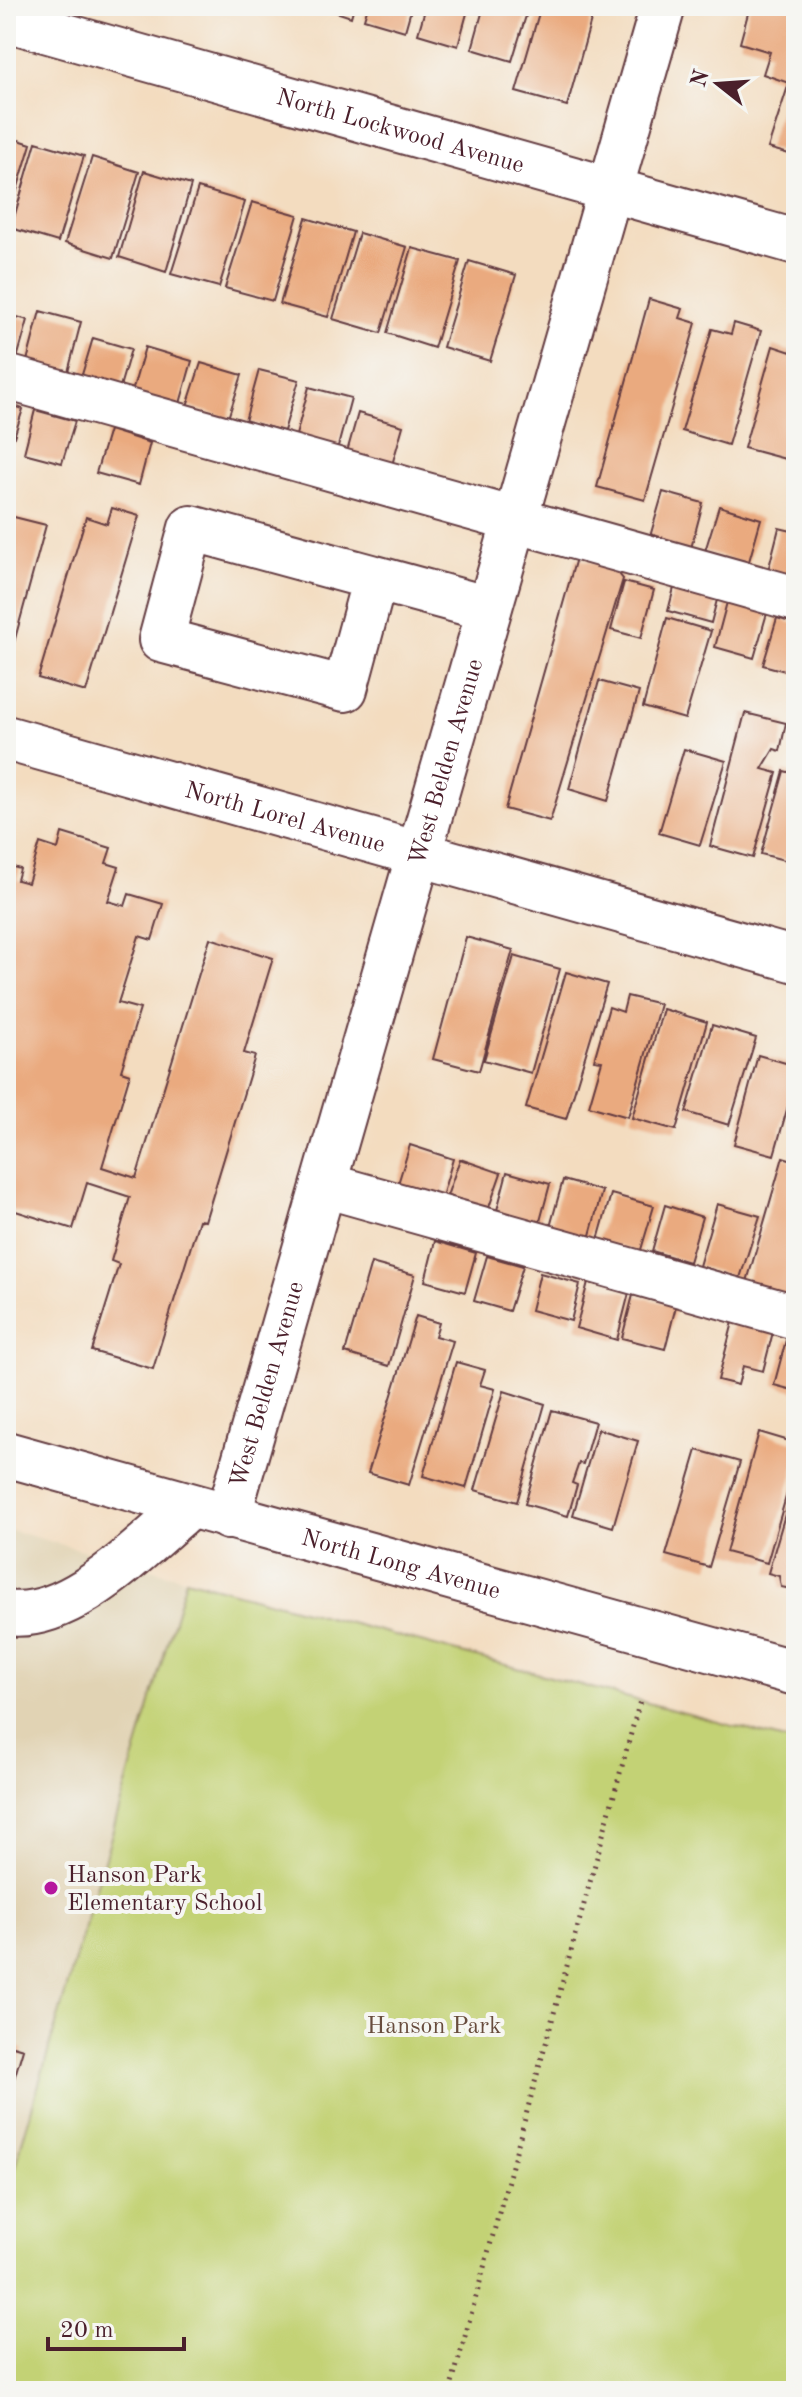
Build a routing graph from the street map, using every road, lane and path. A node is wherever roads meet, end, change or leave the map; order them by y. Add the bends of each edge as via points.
1 (663, 6) edge
2 (6, 19) edge
3 (611, 189) junction
4 (796, 242) edge
5 (6, 377) edge
6 (515, 520) junction
7 (375, 578) junction
8 (796, 599) edge
9 (489, 609) junction
10 (6, 738) edge
11 (419, 854) junction
12 (796, 960) edge
13 (324, 1185) junction
14 (796, 1317) edge
15 (6, 1454) edge
16 (209, 1512) junction
17 (6, 1613) edge
18 (796, 1673) edge
19 (641, 1697) dead end
20 (450, 2391) edge

1 - 3 street, West Belden Avenue
2 - 3 street, North Lockwood Avenue
3 - 4 street, North Lockwood Avenue
3 - 6 street, West Belden Avenue
5 - 6 street
6 - 8 street
6 - 9 street, West Belden Avenue
7 - 7 street via 191,528 161,640 345,689
7 - 9 street
9 - 11 street, West Belden Avenue
10 - 11 street, North Lorel Avenue
11 - 12 street, North Lorel Avenue
11 - 13 street, West Belden Avenue
13 - 14 street
13 - 16 street, West Belden Avenue
15 - 16 street, North Long Avenue
16 - 17 street via 67,1604 21,1615
16 - 18 street, North Long Avenue
19 - 20 path

